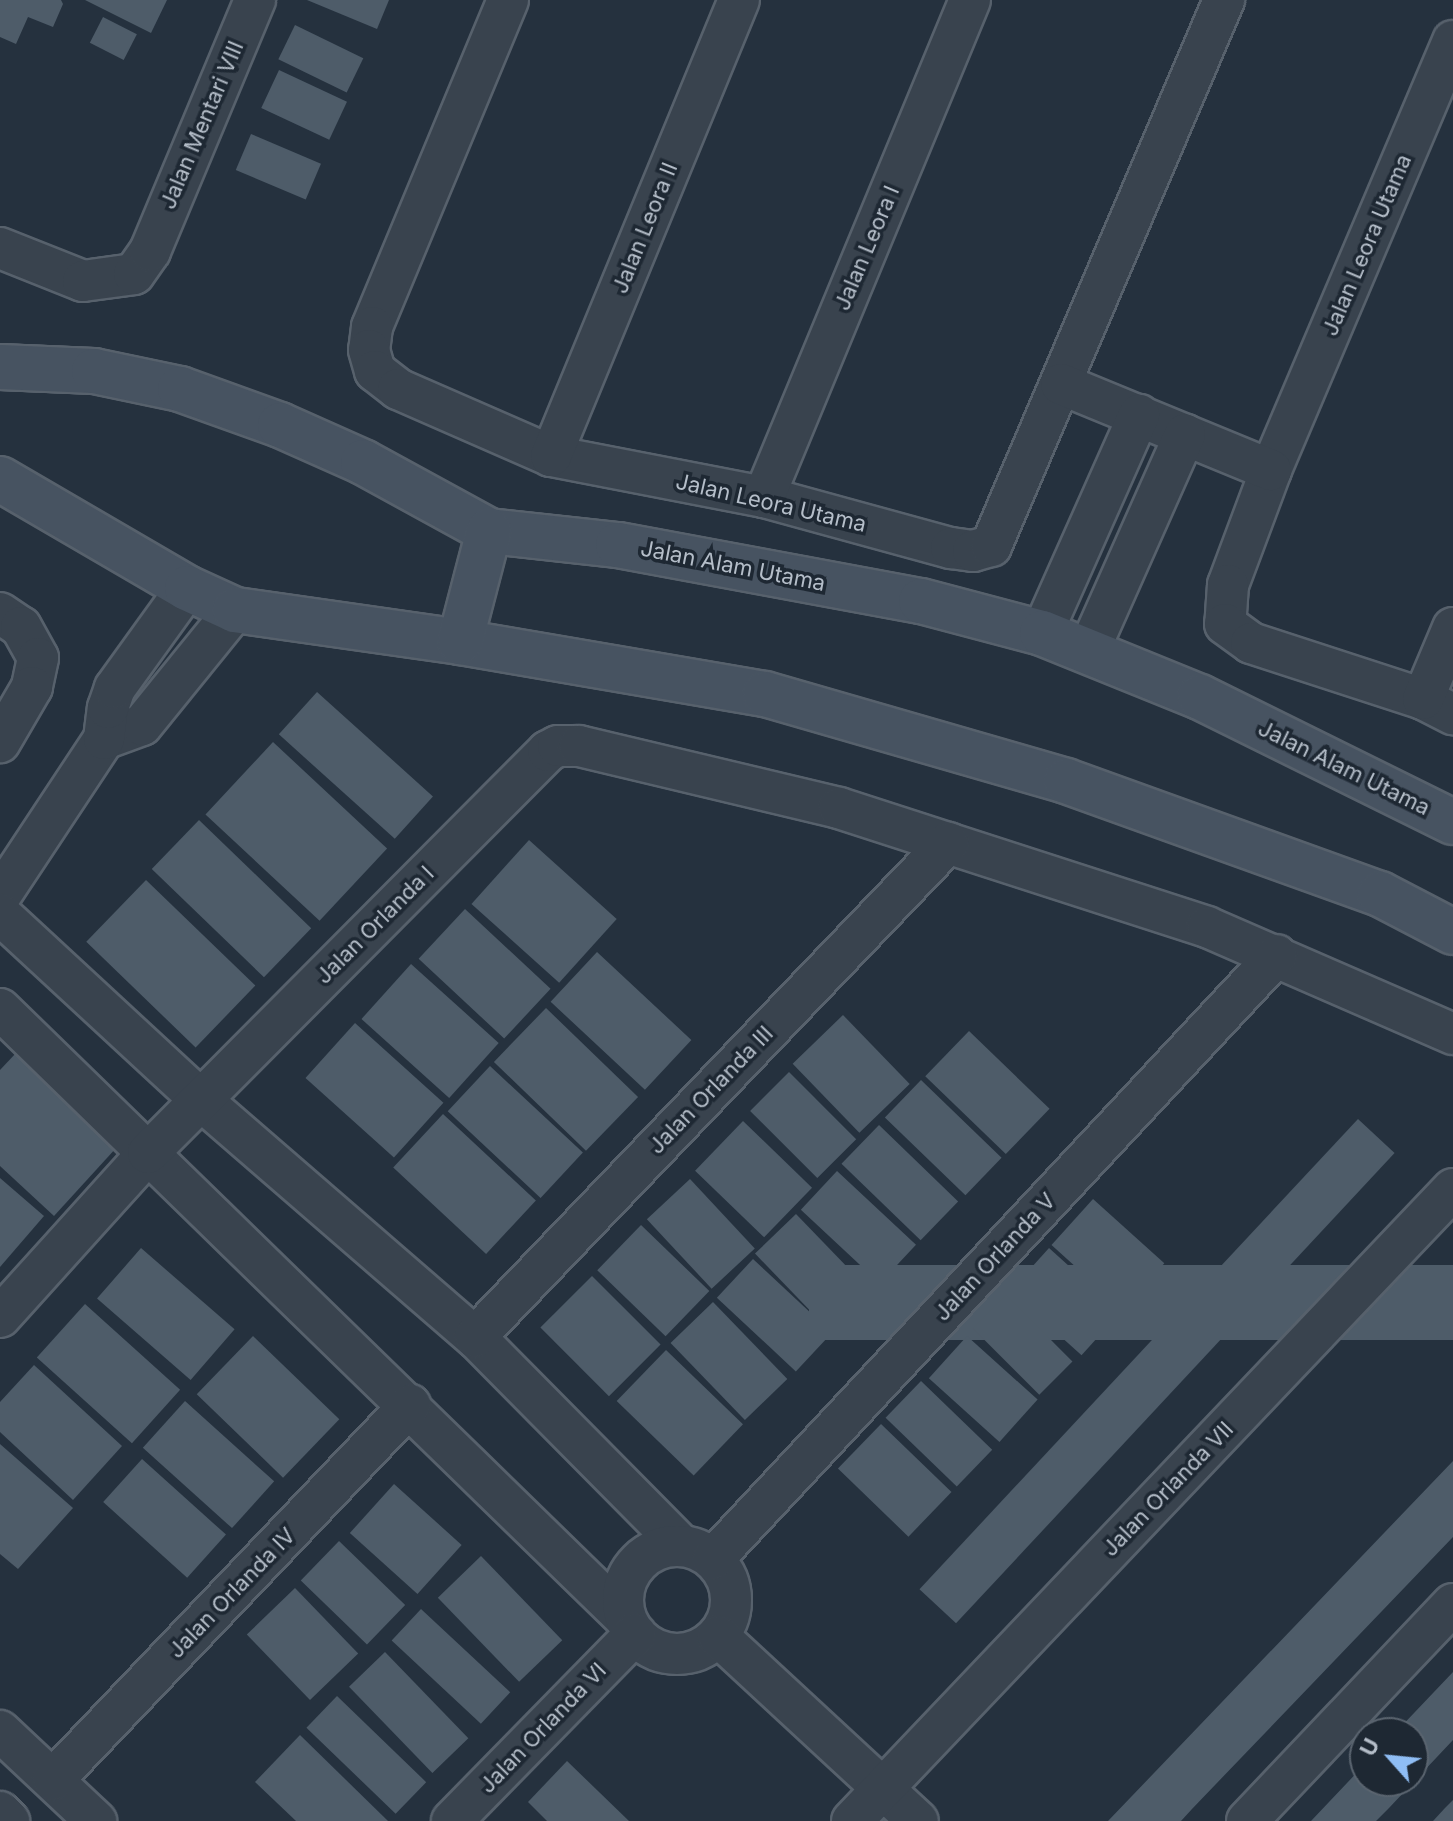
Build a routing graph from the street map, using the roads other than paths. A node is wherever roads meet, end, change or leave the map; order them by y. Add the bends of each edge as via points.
1 (255, 0) edge
2 (508, 0) edge
3 (739, 0) edge
4 (970, 0) edge
5 (1224, 0) edge
6 (1453, 41) edge
7 (0, 248) edge
8 (0, 367) edge
9 (1061, 384) junction
10 (1139, 415) junction
11 (1185, 434) junction
12 (551, 456) junction
13 (1271, 470) junction
14 (0, 479) edge
15 (764, 497) junction
16 (489, 531) junction
17 (187, 588) junction
18 (235, 610) junction
19 (0, 613) edge
20 (1453, 628) edge
21 (1042, 633) junction
22 (460, 642) junction
23 (1089, 650) junction
24 (1438, 707) edge
25 (104, 739) junction
26 (0, 742) edge
27 (1453, 822) edge
28 (948, 843) junction
29 (0, 896) edge
30 (0, 914) edge
31 (1453, 932) edge
32 (1277, 955) junction
33 (0, 1009) edge
34 (1453, 1034) edge
35 (201, 1100) junction
36 (148, 1153) junction
37 (1453, 1189) edge
38 (0, 1317) edge
39 (475, 1337) junction
40 (410, 1405) junction
41 (698, 1552) junction
42 (1453, 1604) edge
43 (630, 1626) junction
44 (718, 1636) junction
45 (0, 1731) edge
46 (53, 1780) junction
47 (883, 1789) junction
48 (0, 1812) edge
49 (9, 1821) edge
50 (96, 1821) edge
51 (452, 1821) edge
52 (852, 1821) edge
53 (918, 1821) edge
54 (1247, 1821) edge

1 - 7 street, Jalan Mentari VIII via 150,251 134,274 83,281
2 - 12 street, Jalan Leora Utama via 381,301 369,350 375,371 398,389
3 - 12 street, Jalan Leora II
4 - 15 street, Jalan Leora I
5 - 9 street, Jalan Leora Utama
6 - 13 street, Jalan Leora Utama
8 - 16 main road, Jalan Alam Utama via 94,371 180,389 363,462
9 - 10 street
9 - 15 street, Jalan Leora Utama via 991,546 973,551 951,548
10 - 11 street
10 - 21 street
11 - 13 street
11 - 23 street
12 - 15 street, Jalan Leora Utama
13 - 24 street, Jalan Leora Utama via 1228,585 1225,624 1251,643
14 - 17 main road
16 - 21 main road, Jalan Alam Utama via 649,550 921,601
16 - 22 main road
17 - 18 main road
17 - 25 street via 115,688
18 - 22 main road
18 - 25 street via 142,725
19 - 26 street via 21,627 38,658 32,687
20 - 24 street
21 - 23 main road, Jalan Alam Utama
22 - 31 main road via 765,694 1066,781 1380,894
23 - 27 main road, Jalan Alam Utama via 1200,697
25 - 29 street
28 - 32 street
28 - 35 street, Jalan Orlanda I via 839,808 579,746 558,746
28 - 39 street, Jalan Orlanda III
30 - 35 street
32 - 34 street
32 - 41 street, Jalan Orlanda V
33 - 36 street
35 - 36 street, Jalan Orlanda I
35 - 39 street
36 - 38 street, Jalan Orlanda I
36 - 40 street
37 - 47 street, Jalan Orlanda VII
39 - 41 street
40 - 43 street
40 - 46 street, Jalan Orlanda IV
41 - 43 street via 665,1547 636,1564 623,1599
41 - 44 street via 724,1572 731,1605
42 - 54 street
43 - 44 street via 649,1647 666,1654 703,1648
43 - 51 street, Jalan Orlanda VI
44 - 47 street
45 - 46 street
46 - 50 street
47 - 52 street, Jalan Orlanda VII
47 - 53 street
48 - 49 street

